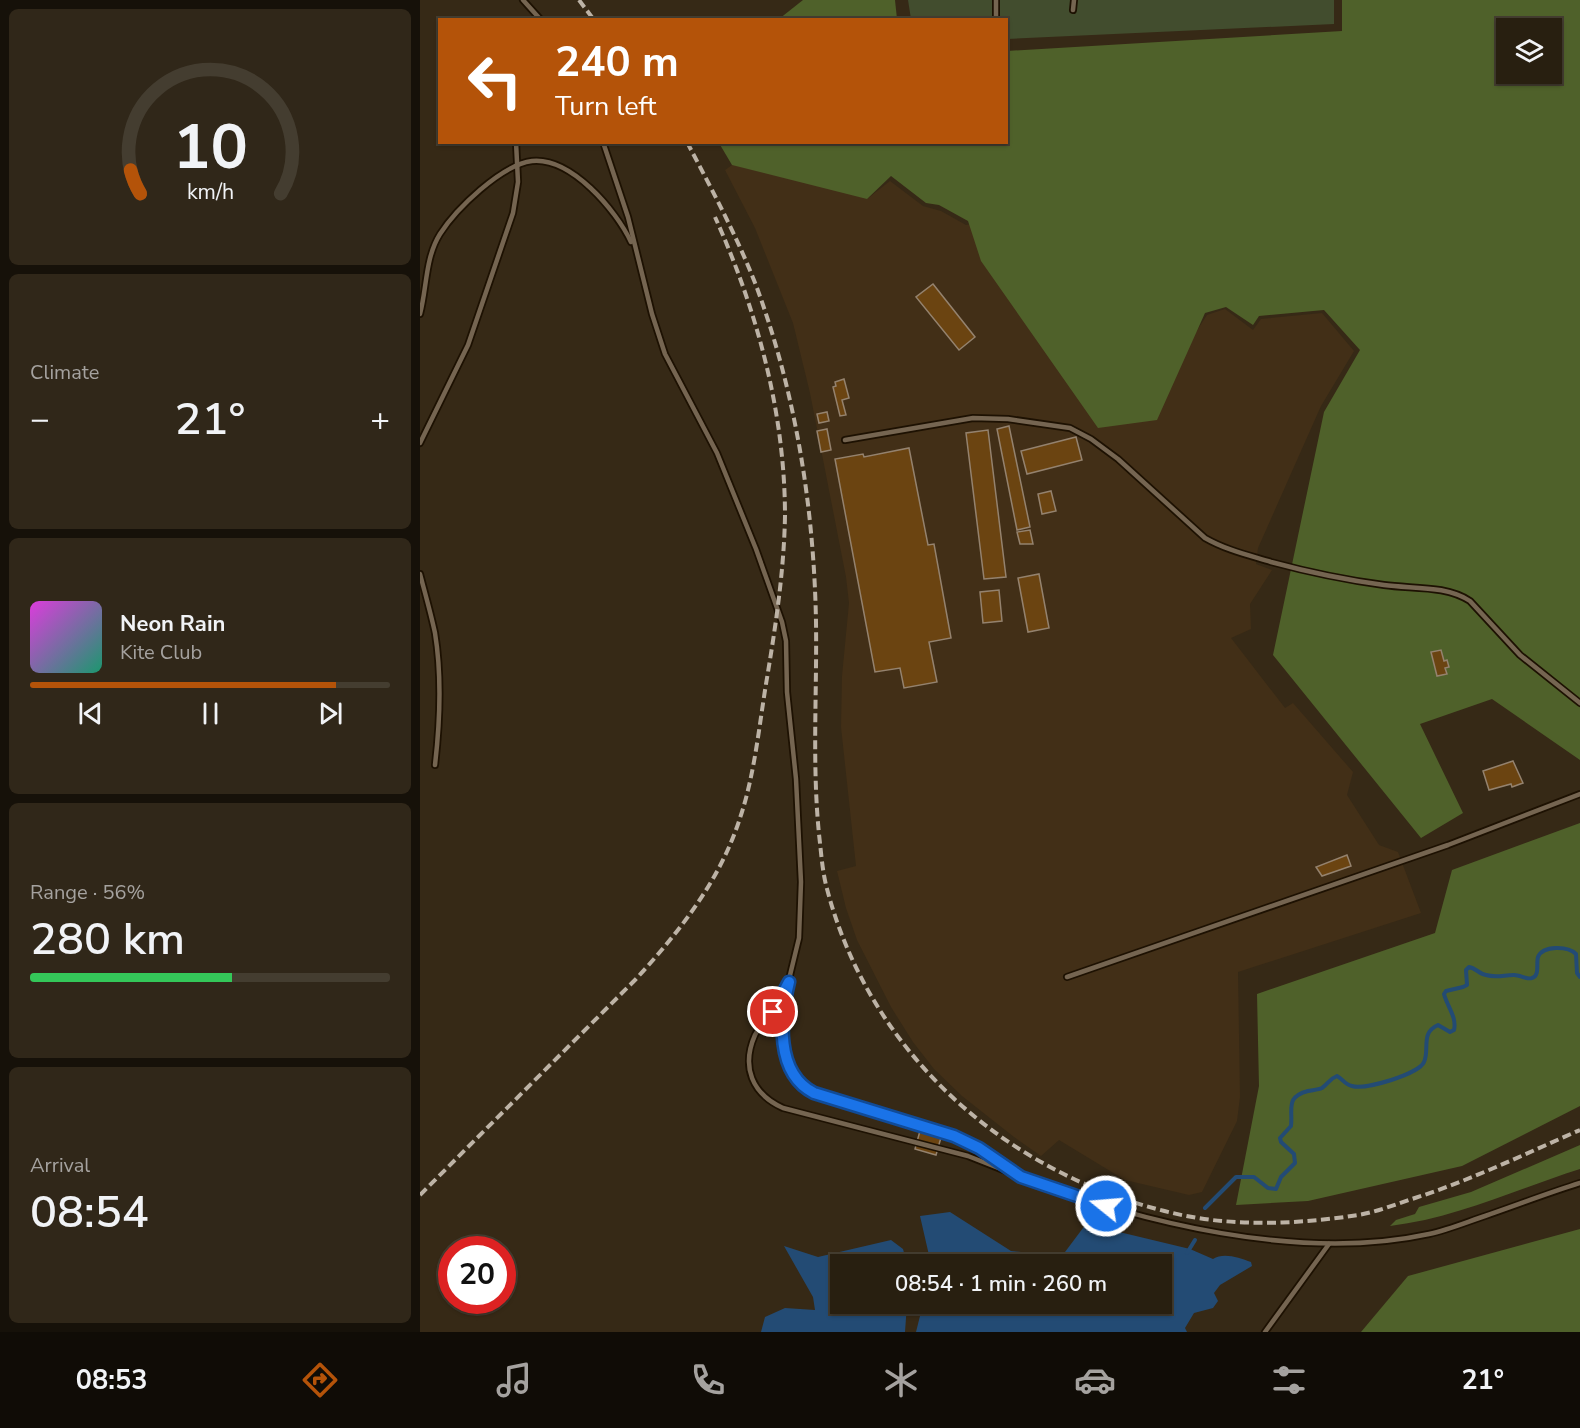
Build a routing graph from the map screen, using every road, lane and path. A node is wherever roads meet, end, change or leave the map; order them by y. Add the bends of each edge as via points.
1 (523, 0) edge
2 (996, 0) edge
3 (1074, 0) edge
4 (1073, 10) dead end
5 (535, 13) junction
6 (535, 18) edge
7 (539, 18) edge
8 (996, 18) edge
9 (516, 144) edge
10 (604, 144) edge
11 (518, 165) junction
12 (635, 250) junction
13 (420, 314) edge
14 (844, 440) dead end
15 (420, 442) edge
16 (420, 574) edge
17 (1580, 704) edge
18 (435, 765) dead end
19 (1580, 794) edge
20 (1067, 978) dead end
21 (789, 982) junction
22 (1021, 1177) junction
23 (1580, 1183) edge
24 (1329, 1244) junction
25 (1265, 1332) edge

1 - 5 lane
2 - 8 lane
3 - 4 lane
5 - 6 lane
5 - 7 lane
9 - 11 lane
10 - 12 lane
11 - 12 lane via 544,162 580,179 615,215
11 - 13 lane via 475,193 440,234 431,252
11 - 15 lane via 513,213 478,318
12 - 21 lane via 665,354 733,491 786,641 801,882 799,938
14 - 17 lane via 973,418 1008,418 1080,431 1205,538 1223,548 1335,578 1462,596 1520,655
16 - 18 lane via 435,633 440,696
19 - 20 lane via 1448,845
21 - 22 lane via 783,1017 784,1045 792,1075 805,1088 966,1140
21 - 22 lane via 752,1047 750,1074 770,1102 968,1156
22 - 24 lane via 1106,1206 1197,1228
23 - 24 lane via 1431,1234 1383,1242
24 - 25 lane

